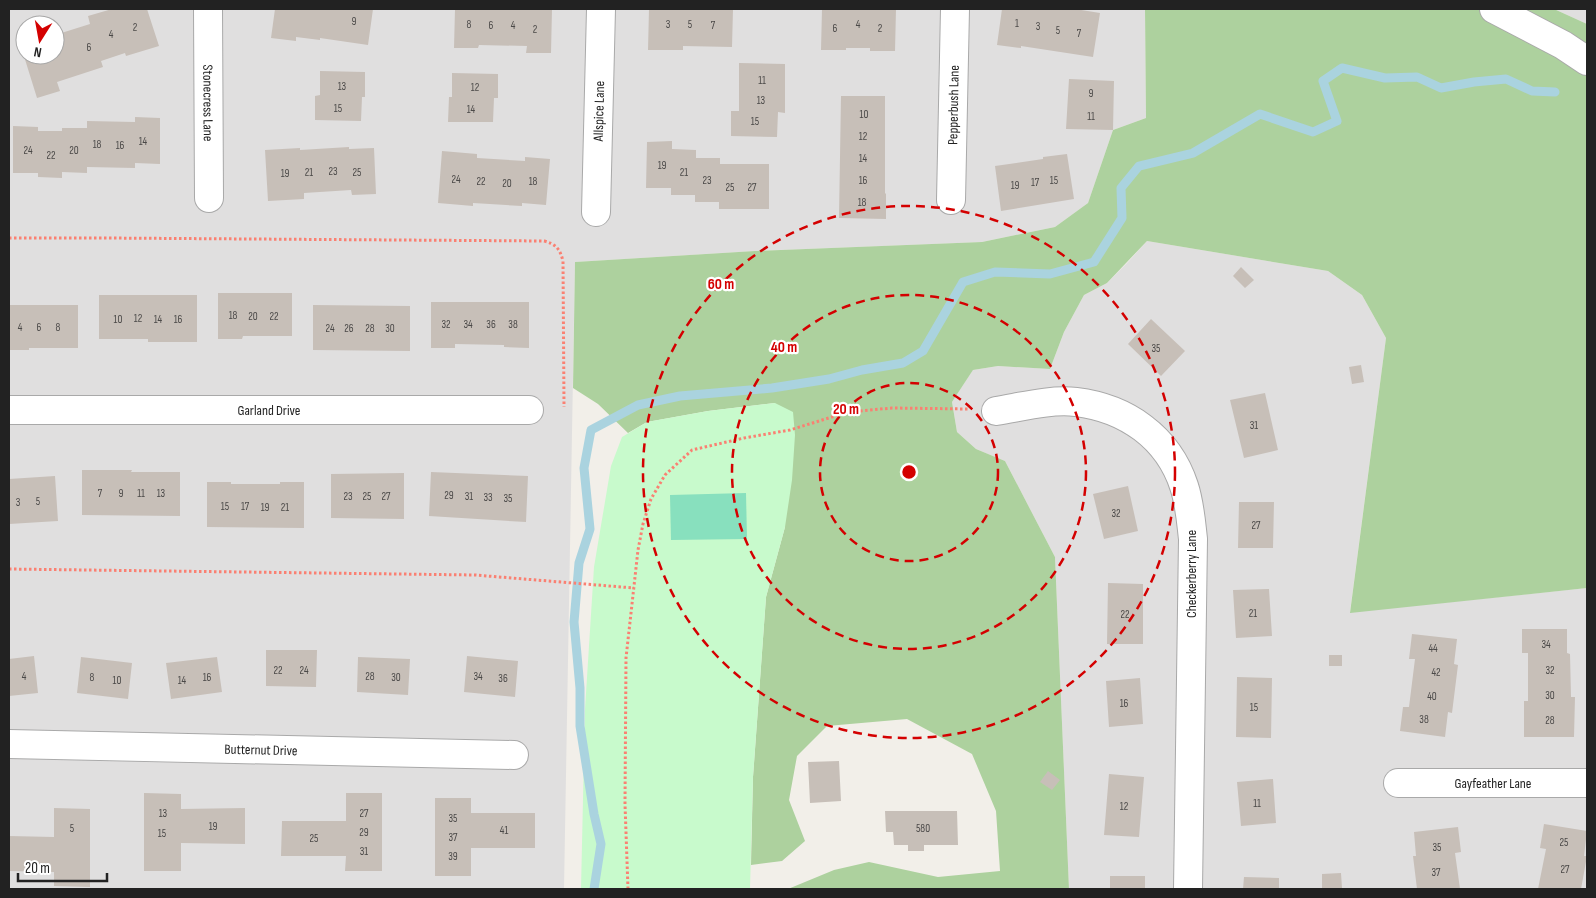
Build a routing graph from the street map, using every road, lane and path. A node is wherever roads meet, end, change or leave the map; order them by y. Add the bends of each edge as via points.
1 (208, 9) edge
2 (601, 9) edge
3 (956, 9) edge
4 (1494, 9) edge
5 (1587, 61) edge
6 (209, 198) dead end
7 (951, 200) dead end
8 (596, 212) dead end
9 (9, 238) edge
10 (564, 407) dead end
11 (9, 410) edge
12 (529, 410) dead end
13 (996, 412) joint
14 (9, 569) edge
15 (634, 588) junction
16 (9, 744) edge
17 (514, 754) dead end
18 (1398, 783) dead end
19 (1587, 783) edge
20 (628, 889) edge
21 (1188, 889) edge

1 - 6 street, Stonecress Lane
2 - 8 street, Allspice Lane
3 - 7 street, Pepperbush Lane
4 - 5 street
9 - 10 path via 554,244 561,250 564,261
11 - 12 street, Garland Drive
13 - 15 path via 902,408 848,412 790,430 692,450 665,475 651,499 643,524
13 - 21 street, Checkerberry Lane via 1046,403 1075,402 1101,407 1125,416 1146,430 1162,445 1176,466 1190,512 1192,540
14 - 15 path via 475,575
15 - 20 path via 625,697
16 - 17 street, Butternut Drive
18 - 19 street, Gayfeather Lane

